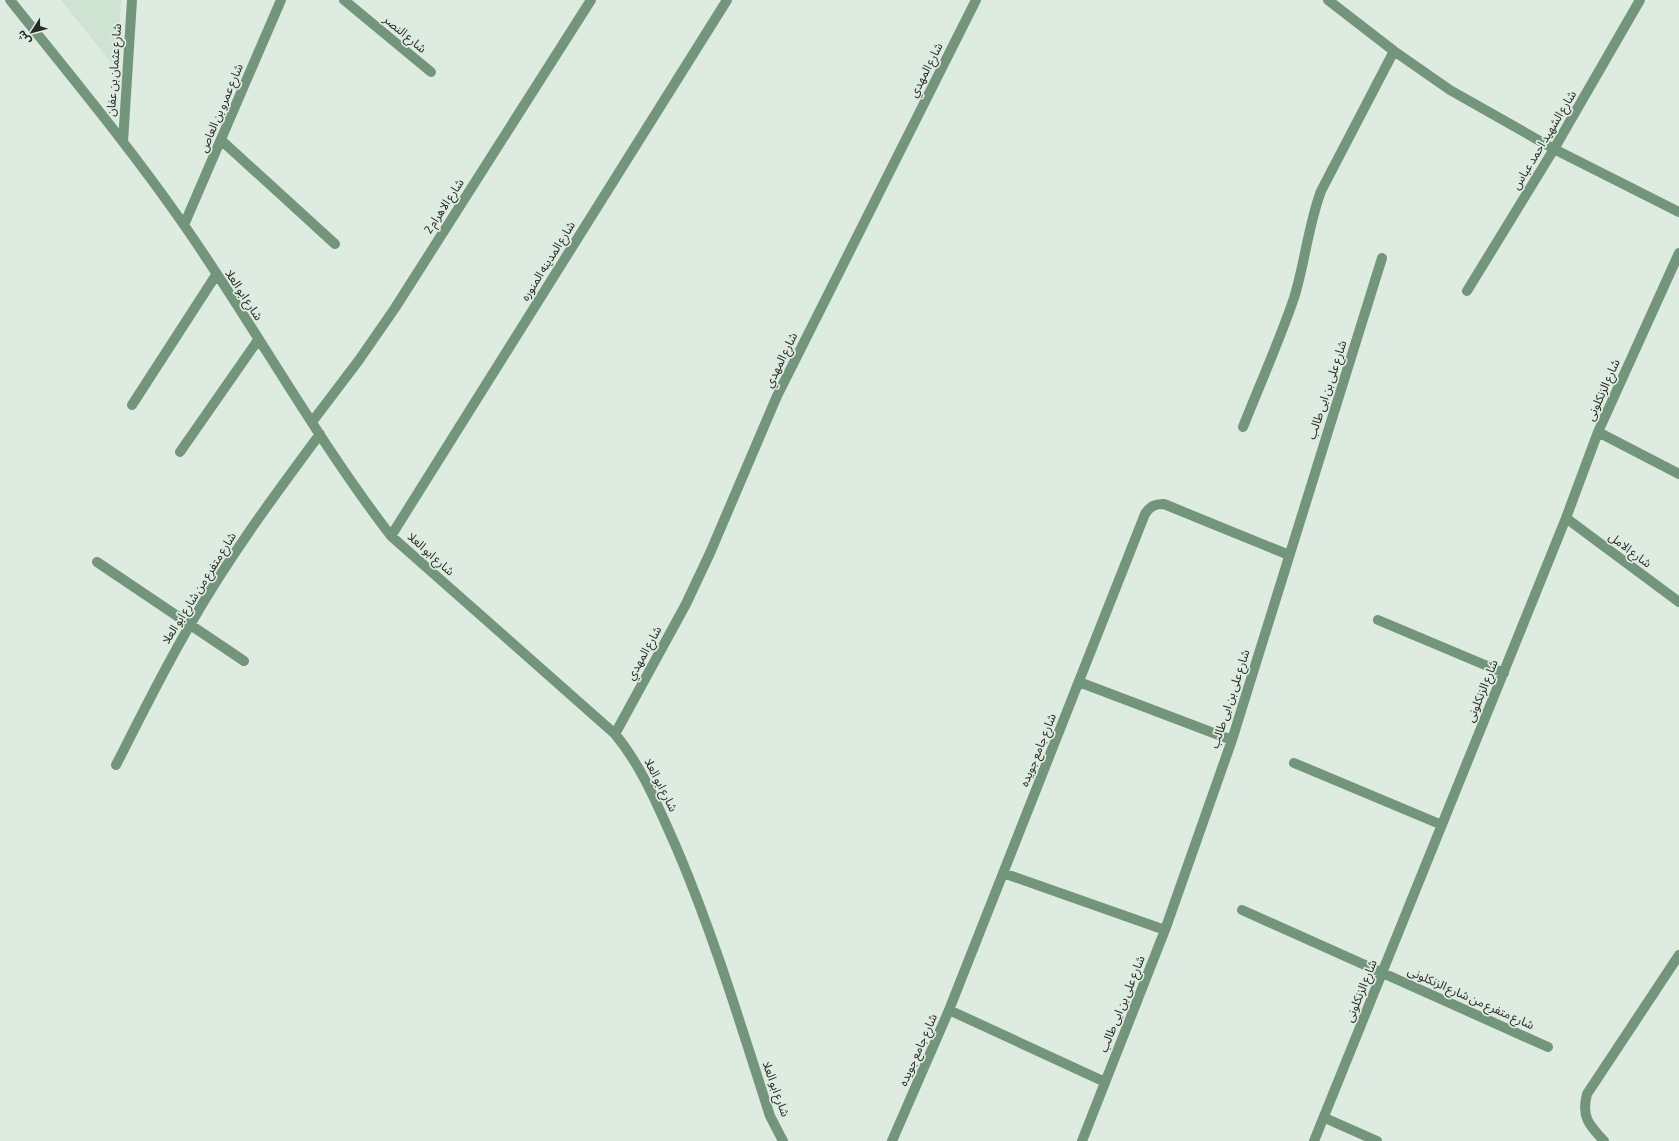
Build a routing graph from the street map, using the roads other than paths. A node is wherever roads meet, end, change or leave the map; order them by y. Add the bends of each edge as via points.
1 (10, 0) edge
2 (132, 0) edge
3 (281, 0) edge
4 (344, 0) edge
5 (591, 0) edge
6 (727, 0) edge
7 (976, 0) edge
8 (1328, 0) edge
9 (1640, 0) edge
10 (1394, 51) junction
11 (431, 72) dead end
12 (221, 140) junction
13 (123, 142) junction
14 (1554, 149) junction
15 (1679, 212) edge
16 (184, 226) junction
17 (336, 244) dead end
18 (1679, 252) edge
19 (1382, 258) dead end
20 (216, 275) junction
21 (1467, 291) dead end
22 (258, 340) junction
23 (132, 405) dead end
24 (312, 422) junction
25 (1243, 427) dead end
26 (1598, 432) junction
27 (320, 434) junction
28 (180, 452) dead end
29 (1679, 474) edge
30 (1566, 518) junction
31 (391, 536) junction
32 (1290, 554) junction
33 (96, 562) dead end
34 (1679, 602) edge
35 (1378, 620) dead end
36 (190, 624) junction
37 (244, 661) dead end
38 (1504, 673) junction
39 (1079, 682) junction
40 (615, 734) junction
41 (1232, 740) junction
42 (1294, 763) dead end
43 (116, 765) dead end
44 (1442, 825) junction
45 (1003, 873) junction
46 (1242, 910) dead end
47 (1166, 930) junction
48 (1679, 955) edge
49 (1383, 974) junction
50 (949, 1010) junction
51 (1548, 1047) dead end
52 (1105, 1082) junction
53 (1325, 1118) junction
54 (783, 1141) edge
55 (892, 1141) edge
56 (1082, 1141) edge
57 (1314, 1141) edge
58 (1376, 1141) edge
59 (1604, 1141) edge

1 - 13 street, شارع ابو العلا
2 - 13 street, شارع عثمان بن عفان
3 - 12 street, شارع عمرو بن العاص
4 - 11 street, شارع النصر
5 - 24 street, شارع الاهرام 2 via 395,308
6 - 31 street, شارع المدينه المنوره
7 - 40 street, شارع المهدي via 777,396 686,604
8 - 10 street
9 - 14 street, شارع الشهيد احمد عباس
10 - 14 street via 1450,90
10 - 25 street via 1321,191 1313,212 1305,258 1293,300
12 - 16 street, شارع عمرو بن العاص
12 - 17 street
13 - 16 street, شارع ابو العلا
14 - 15 street
14 - 21 street, شارع الشهيد احمد عباس
16 - 20 street, شارع ابو العلا
18 - 26 street, شارع الزنكلونى
19 - 32 street, شارع على بن ابى طالب
20 - 22 street, شارع ابو العلا
20 - 23 street
22 - 24 street, شارع ابو العلا
22 - 28 street
24 - 27 street, شارع ابو العلا
26 - 29 street
26 - 30 street, شارع الزنكلونى
27 - 31 street, شارع ابو العلا
27 - 36 street, شارع متفرع من شارع ابو العلا via 235,553
30 - 34 street, شارع الامل
30 - 38 street, شارع الزنكلونى
31 - 40 street, شارع ابو العلا
32 - 39 street, شارع جامع جويده via 1164,504 1155,504 1145,514
32 - 41 street, شارع على بن ابى طالب
33 - 36 street
35 - 38 street
36 - 37 street
36 - 43 street, شارع متفرع من شارع ابو العلا via 151,694
38 - 44 street, شارع الزنكلونى
39 - 41 street
39 - 45 street, شارع جامع جويده
40 - 54 street, شارع ابو العلا via 639,767 685,868 704,916 770,1116
41 - 47 street, شارع على بن ابى طالب
42 - 44 street
44 - 49 street, شارع الزنكلونى
45 - 47 street
45 - 50 street, شارع جامع جويده
46 - 49 street, شارع متفرع من شارع الزنكلونى
47 - 52 street, شارع على بن ابى طالب
48 - 59 street via 1587,1094 1584,1112 1586,1120
49 - 51 street, شارع متفرع من شارع الزنكلونى
49 - 53 street, شارع الزنكلونى
50 - 52 street
50 - 55 street, شارع جامع جويده
52 - 56 street, شارع على بن ابى طالب
53 - 57 street, شارع الزنكلونى
53 - 58 street

